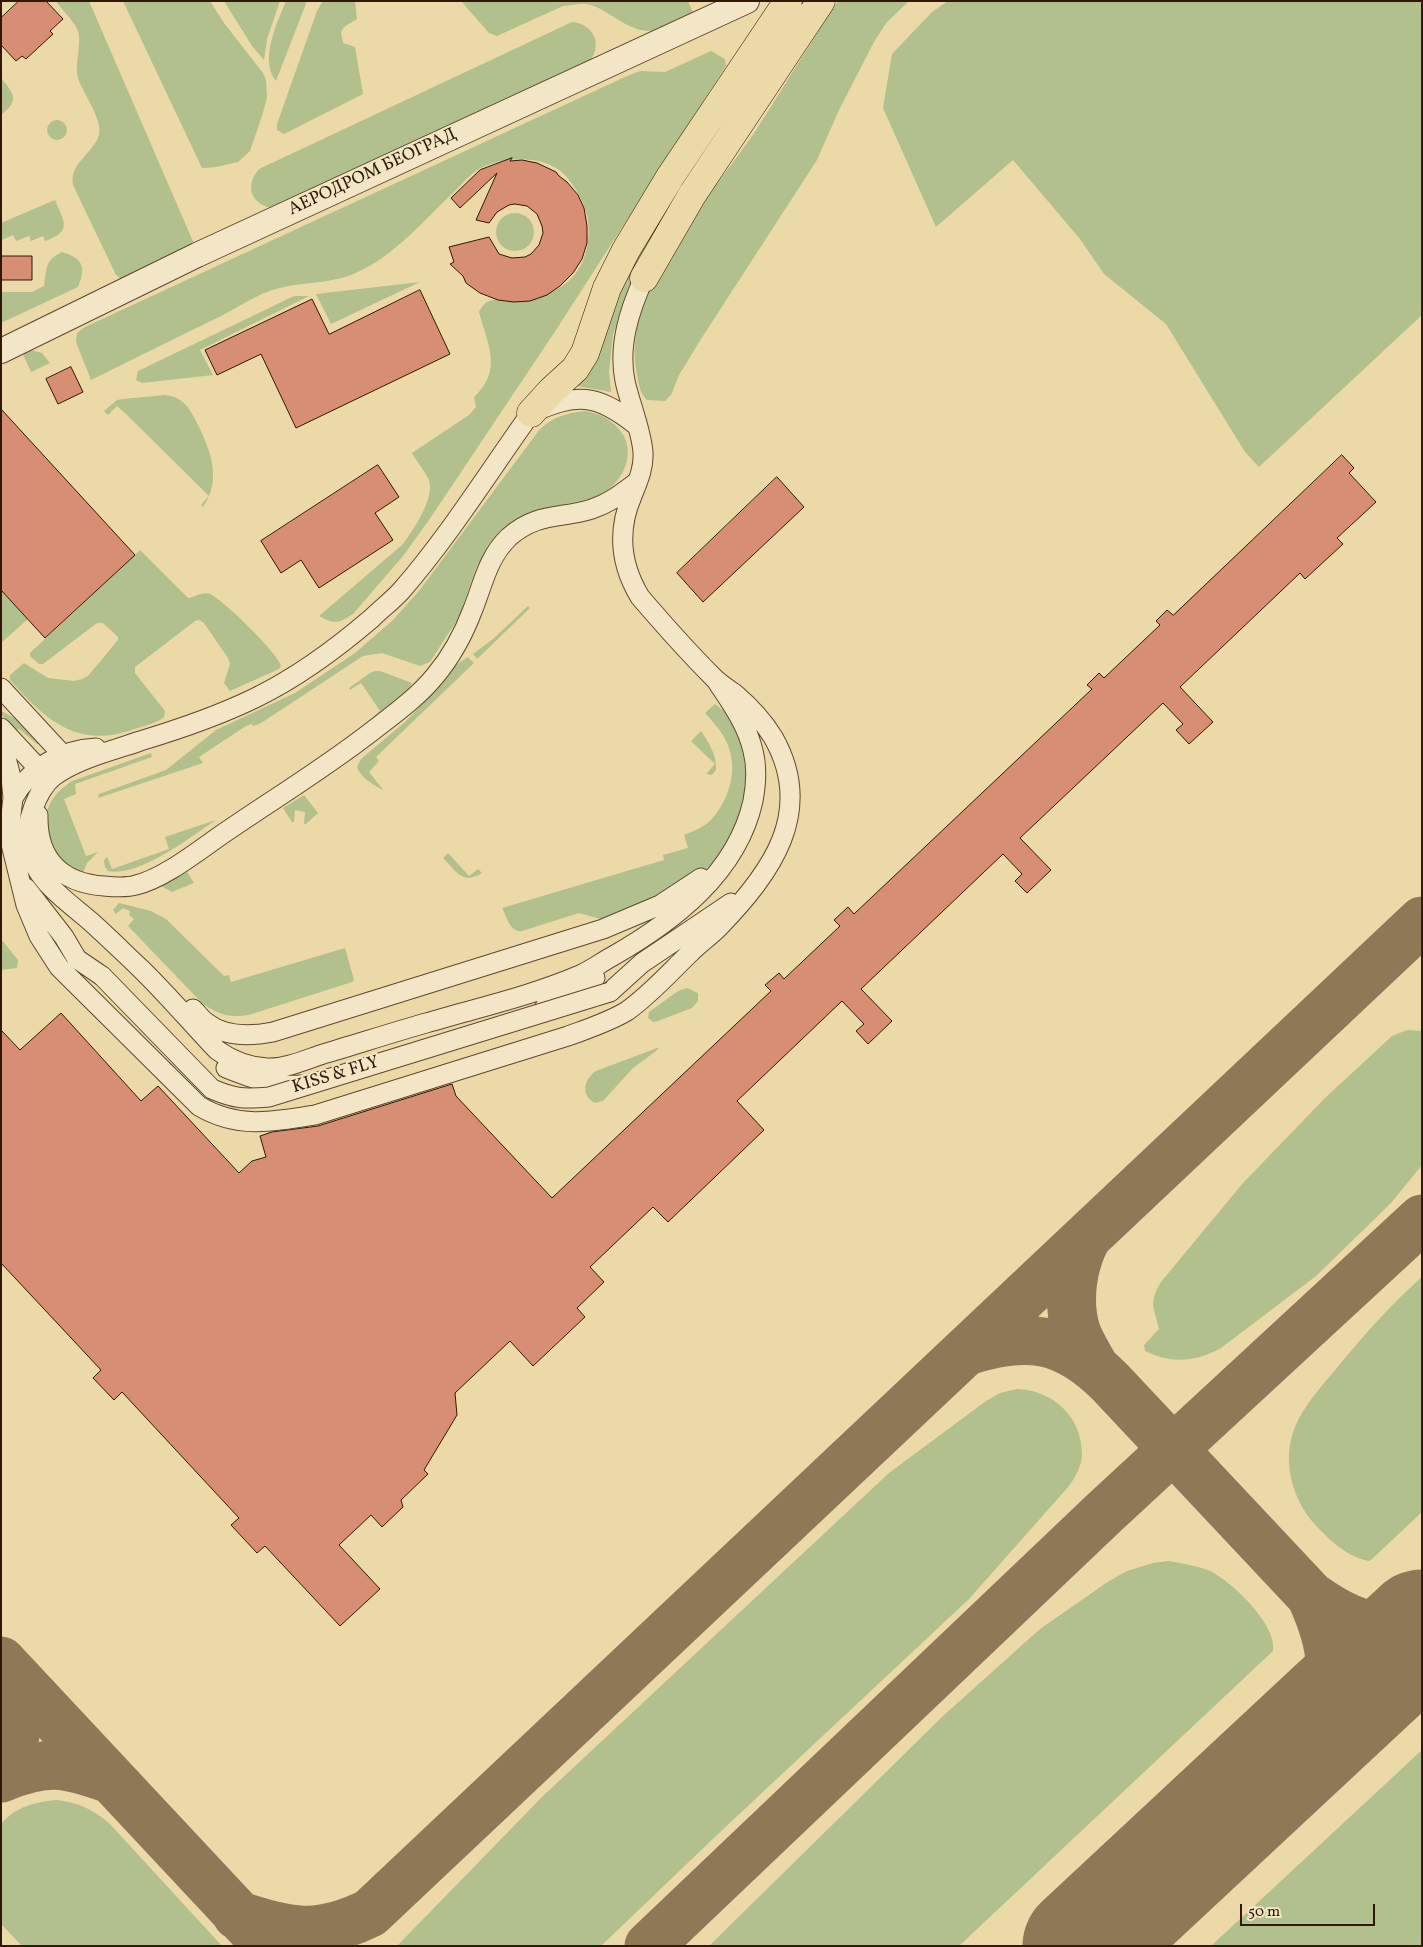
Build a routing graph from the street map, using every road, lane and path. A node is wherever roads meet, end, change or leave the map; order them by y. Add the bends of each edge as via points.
1 (747, 1) edge
2 (788, 1) edge
3 (818, 7) edge
4 (644, 278) joint
5 (1, 350) edge
6 (531, 414) junction
7 (636, 425) junction
8 (640, 479) junction
9 (716, 680) junction
10 (1, 688) edge
11 (1, 728) edge
12 (1, 739) edge
13 (125, 746) junction
14 (62, 754) junction
15 (38, 768) junction
16 (42, 793) junction
17 (13, 798) junction
18 (731, 854) junction
19 (21, 881) junction
20 (88, 919) junction
21 (634, 945) junction
22 (686, 945) junction

1 - 5 street, АЕРОДРОМ БЕОГРАД via 197,255
2 - 6 main road via 670,177 626,250 607,288 586,353 575,369
3 - 4 main road via 692,195
4 - 7 street via 633,301 622,352 625,381
6 - 7 street via 572,399 591,400 609,405
6 - 13 street via 457,519 399,593 339,645 281,685 234,708 199,723
7 - 8 street via 643,451
8 - 9 street via 622,530 624,561 631,582 669,631
8 - 16 street via 614,501 590,510 542,518 508,538 495,553 457,644 417,695 339,756 169,870 136,885 121,887 86,885 69,878 54,867 46,855 38,825
9 - 18 street via 746,727 756,772 749,819
9 - 22 street via 758,716 772,737 788,777 791,809 787,828 762,879 719,928
10 - 14 street
11 - 15 street
12 - 17 street
13 - 14 street
13 - 16 street via 56,775
14 - 15 street
15 - 16 street
15 - 17 street
16 - 20 street via 31,810 29,824 28,845 34,864 56,892
17 - 19 street via 10,840
18 - 20 street via 660,905 603,929 258,1035 236,1034 207,1023 124,938
18 - 21 street via 688,904
19 - 22 street, KISS & FLY, bridge via 77,958 102,976 212,1089 231,1097 269,1096 610,992 642,963
19 - 22 street via 26,905 39,936 68,976 200,1106 224,1118 245,1121 274,1122 315,1115 568,1036 622,1003
20 - 21 street via 142,969 217,1050 231,1059 268,1068 289,1065 554,985 582,974
20 - 21 street via 111,951 206,1054 224,1067 274,1085 298,1086 341,1080 484,1034 568,995 594,979

